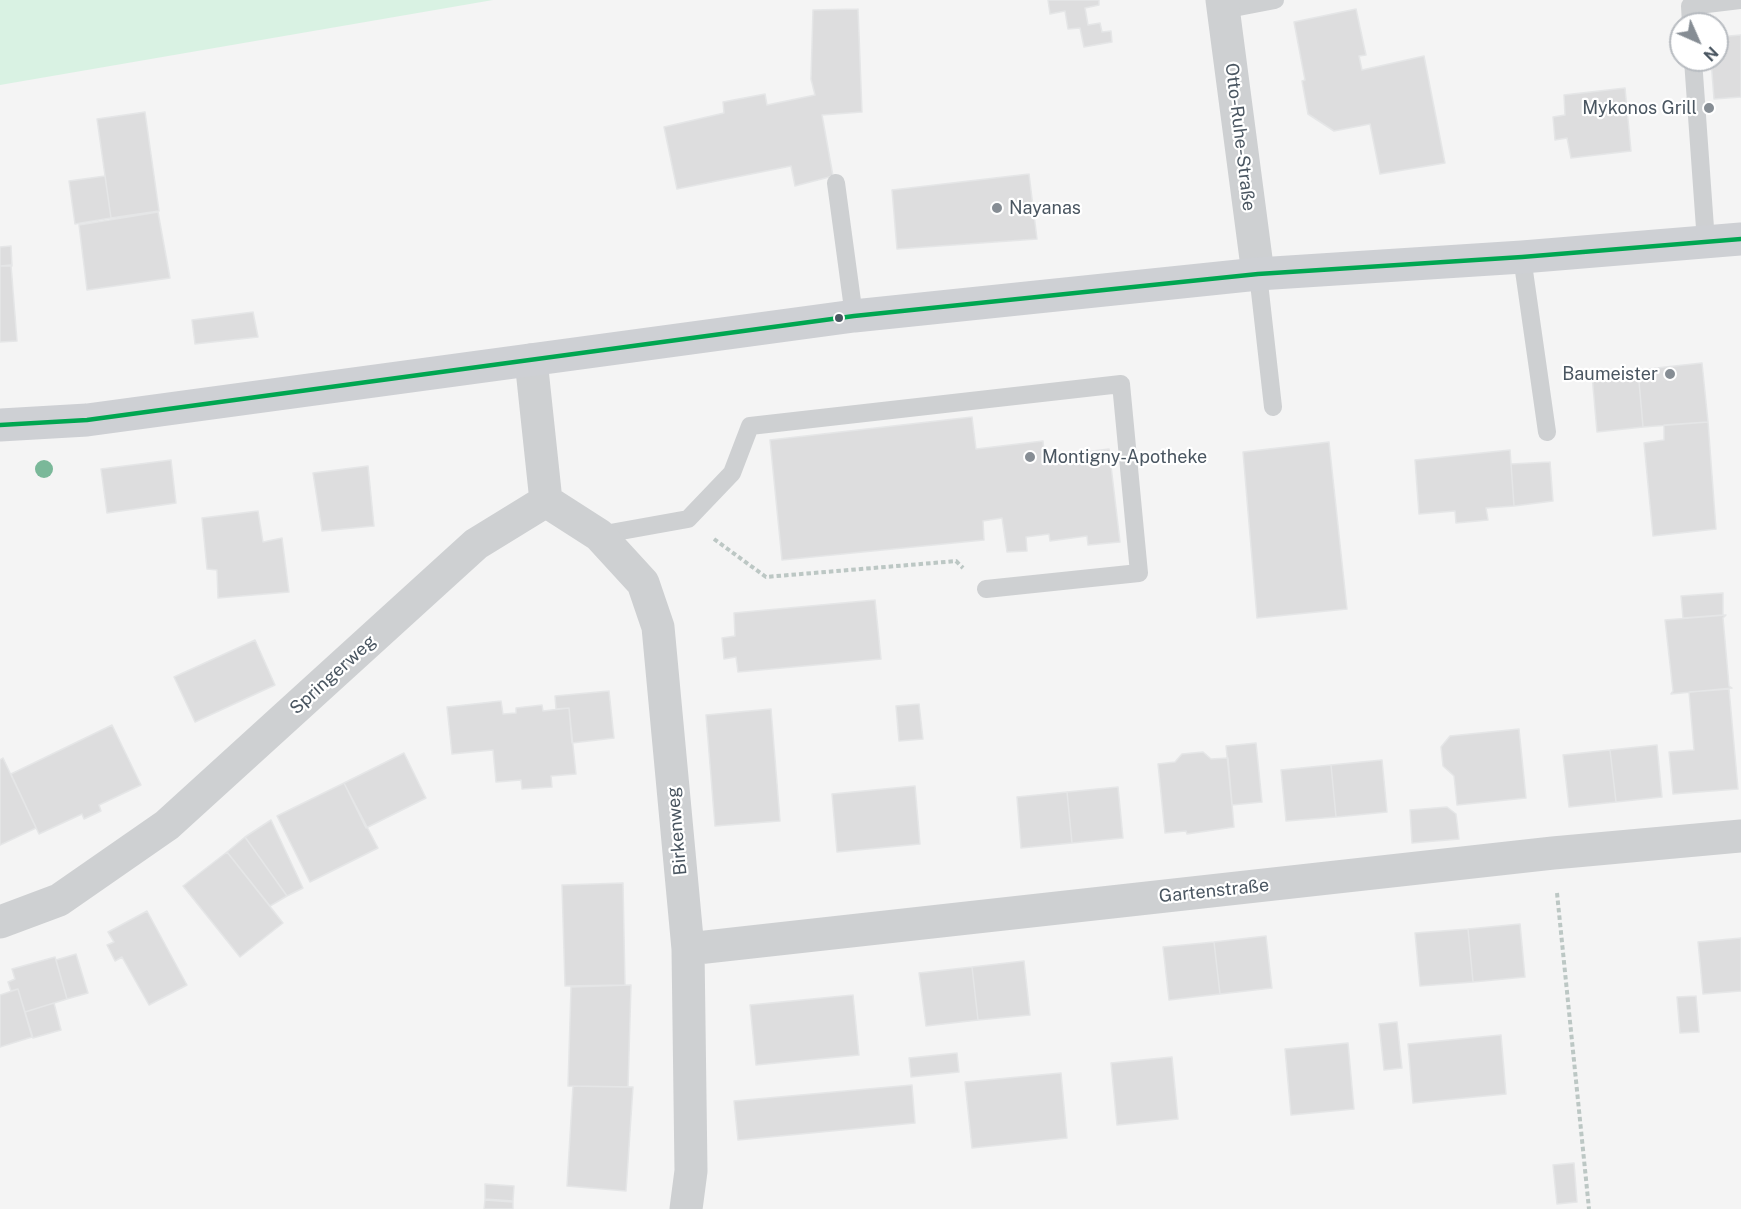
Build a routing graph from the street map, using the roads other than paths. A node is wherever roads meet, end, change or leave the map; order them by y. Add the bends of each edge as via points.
1 (1275, 0) edge
2 (1741, 0) edge
3 (1223, 5) edge
4 (1690, 12) edge
5 (1694, 72) edge
6 (836, 183) dead end
7 (1741, 239) edge
8 (1706, 242) junction
9 (1522, 257) junction
10 (1258, 274) junction
11 (854, 316) junction
12 (531, 360) junction
13 (1273, 407) dead end
14 (0, 425) edge
15 (1548, 432) dead end
16 (546, 501) junction
17 (599, 535) junction
18 (986, 589) road end
19 (1741, 836) edge
20 (0, 922) edge
21 (688, 949) junction
22 (686, 1209) edge

1 - 3 lane
2 - 4 lane via 1690,6
3 - 10 street, Otto-Ruhe-Straße
5 - 8 lane
6 - 11 lane
7 - 8 main road
8 - 9 main road
9 - 10 main road
9 - 15 lane
10 - 11 main road
10 - 13 lane
11 - 12 main road
12 - 14 main road via 87,420
12 - 16 street
16 - 17 street, Birkenweg
16 - 20 street, Springerweg via 476,544 167,825 59,900
17 - 18 lane via 688,519 732,473 750,426 1120,384 1139,573
17 - 21 street, Birkenweg via 643,583 658,627
19 - 21 street, Gartenstraße via 1553,853
21 - 22 street, Birkenweg via 692,1171

